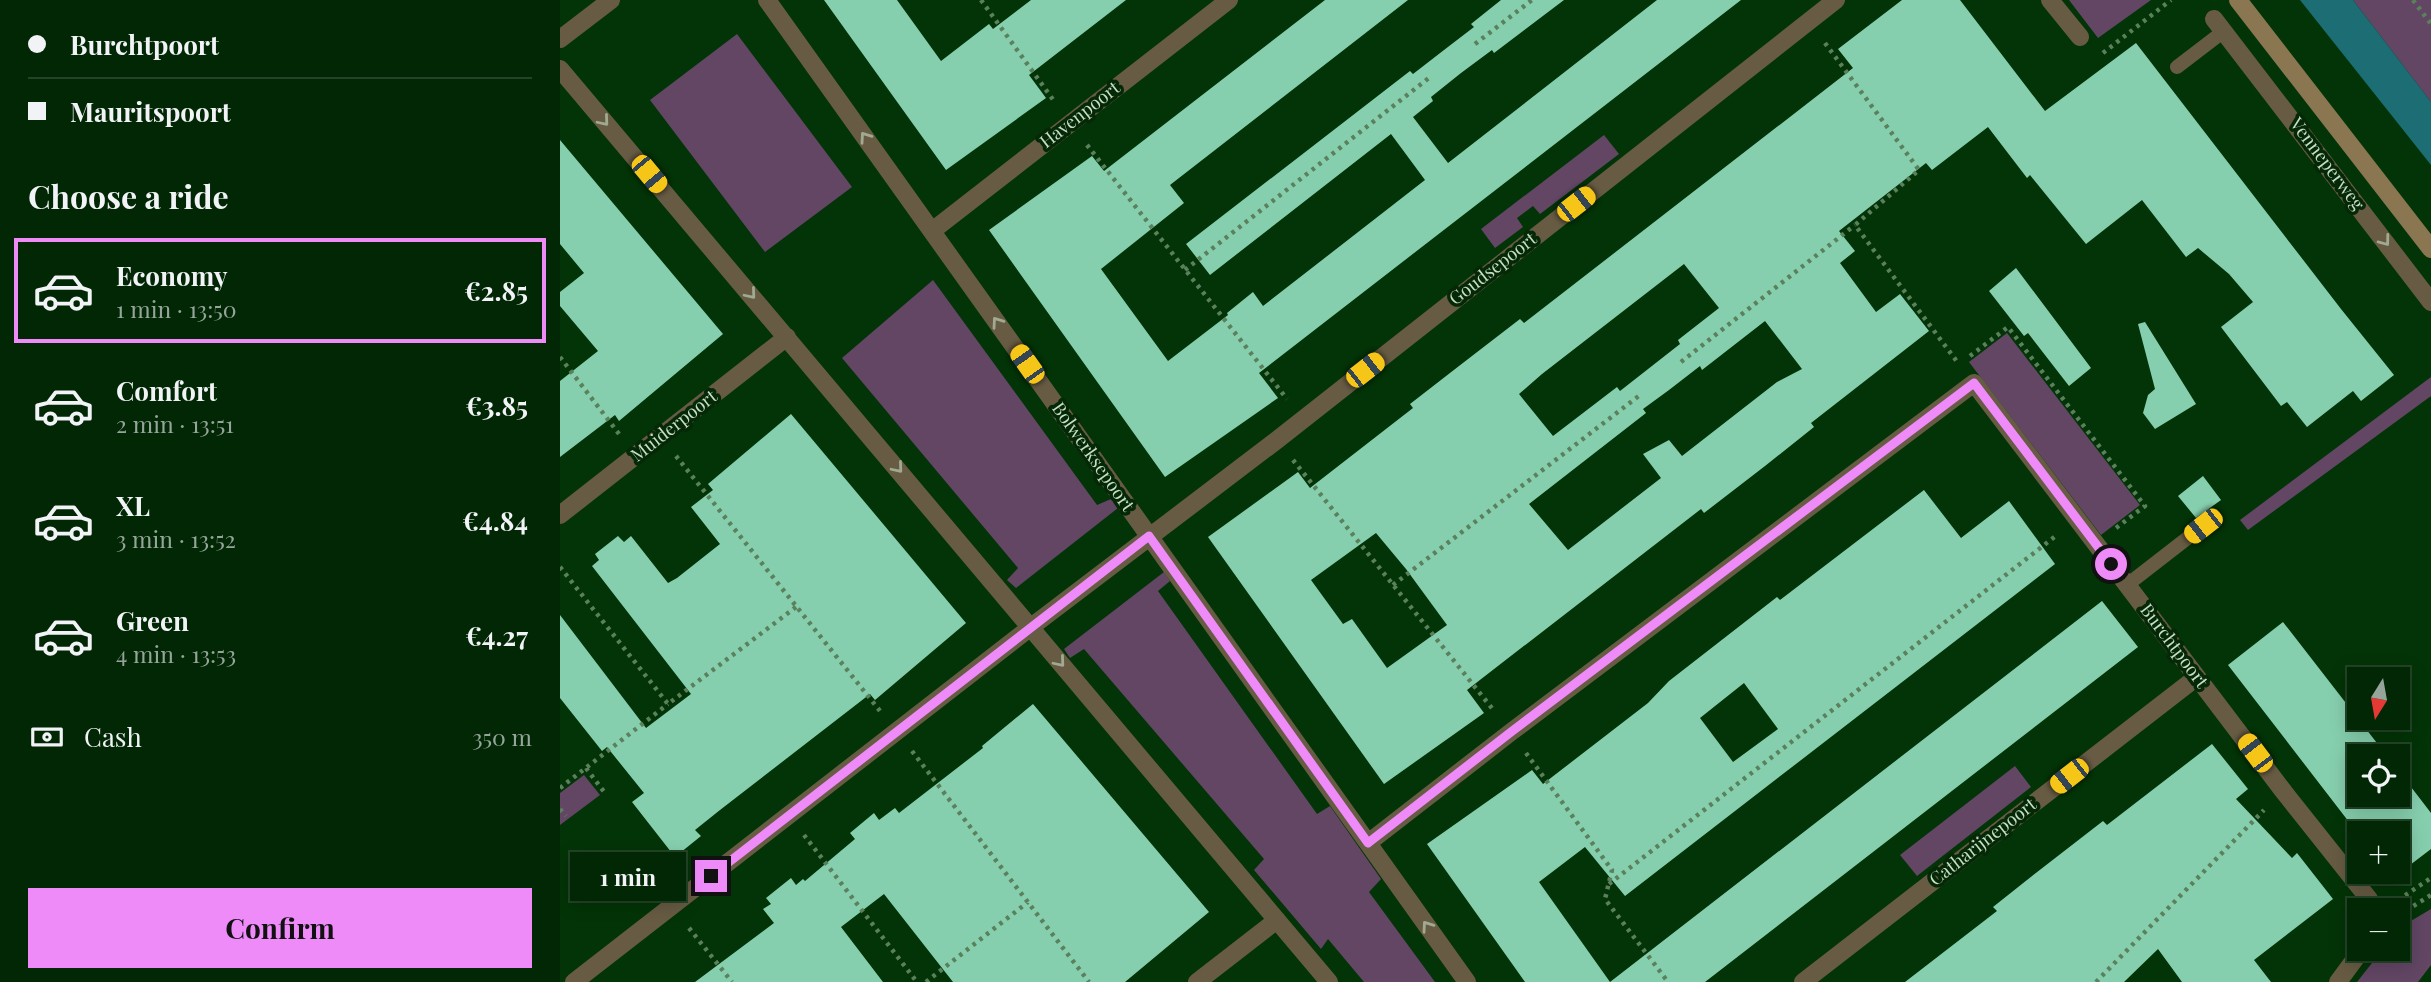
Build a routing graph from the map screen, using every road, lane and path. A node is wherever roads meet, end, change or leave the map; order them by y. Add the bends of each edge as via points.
1 (611, 0) edge
2 (767, 0) edge
3 (981, 0) edge
4 (1229, 0) edge
5 (1532, 0) edge
6 (1836, 0) edge
7 (2050, 0) edge
8 (2238, 0) edge
9 (2413, 0) edge
10 (1808, 21) junction
11 (2431, 24) edge
12 (2219, 25) joint
13 (2265, 34) junction
14 (2080, 37) dead end
15 (560, 39) edge
16 (1475, 44) dead end
17 (2240, 50) junction
18 (2177, 67) dead end
19 (560, 69) edge
20 (1430, 77) dead end
21 (1070, 123) junction
22 (1856, 225) junction
23 (932, 231) junction
24 (2431, 249) edge
25 (1185, 270) junction
26 (2431, 302) edge
27 (787, 337) junction
28 (560, 357) edge
29 (1969, 357) dead end
30 (1681, 362) dead end
31 (1960, 365) dead end
32 (1640, 395) dead end
33 (1302, 419) junction
34 (660, 436) junction
35 (1277, 440) junction
36 (635, 456) junction
37 (560, 514) edge
38 (2078, 520) junction
39 (2203, 526) dead end
40 (1149, 536) junction
41 (2096, 544) junction
42 (560, 567) edge
43 (1393, 585) junction
44 (2127, 585) junction
45 (796, 607) junction
46 (1031, 627) junction
47 (2197, 677) junction
48 (668, 704) junction
49 (897, 732) junction
50 (1511, 732) junction
51 (586, 768) junction
52 (560, 788) edge
53 (2284, 792) junction
54 (605, 793) dead end
55 (560, 809) edge
56 (789, 815) junction
57 (566, 817) dead end
58 (1368, 843) junction
59 (2431, 878) edge
60 (1609, 884) junction
61 (2431, 895) edge
62 (2369, 898) edge
63 (2402, 898) edge
64 (1028, 902) junction
65 (671, 906) junction
66 (2410, 908) edge
67 (1277, 920) junction
68 (2353, 961) edge
69 (574, 982) edge
70 (732, 982) edge
71 (918, 982) edge
72 (926, 982) edge
73 (1089, 982) edge
74 (1197, 982) edge
75 (1329, 982) edge
76 (1467, 982) edge
77 (1668, 982) edge
78 (1803, 982) edge
79 (2095, 982) edge
80 (2338, 982) edge

1 - 15 street
23 -> 2 street, Bolwerksepoort
3 - 21 path
4 - 21 street, Havenpoort
5 - 16 path
6 - 10 street, Goudsepoort
7 - 14 street
8 - 13 street, Venneperweg
9 - 11 path
10 - 22 path via 1919,170
10 - 33 street, Goudsepoort
12 - 17 street, Venneperweg
12 - 18 lane
13 - 17 street
13 - 24 street, Venneperweg
17 -> 26 street, Venneperweg
19 -> 27 street
20 - 25 path
21 - 23 street, Havenpoort
21 - 25 path
22 - 30 path
22 - 31 path
40 -> 23 street, Bolwerksepoort
25 - 33 path
27 - 34 street, Muiderpoort
27 -> 46 street
28 - 36 path
29 - 41 path via 2008,327 2145,506
32 - 43 path
33 - 35 street, Goudsepoort
34 - 36 street, Muiderpoort
34 - 45 path
35 - 40 street, Goudsepoort
35 - 43 path
36 - 37 street, Muiderpoort
38 - 41 street, Burchtpoort
38 - 50 street, Burchtpoort via 1974,383
38 - 60 path
39 - 44 lane
40 - 46 street, Goudsepoort
40 - 58 street, Bolwerksepoort
41 - 44 street, Burchtpoort
42 - 48 path
43 - 50 path
44 - 47 street, Burchtpoort
45 - 48 path
45 - 49 path
46 - 49 street, Goudsepoort
46 -> 67 street
47 - 53 street, Burchtpoort
47 - 78 street, Catharijnepoort
48 - 51 path
49 - 56 street, Goudsepoort
49 - 64 path
50 - 58 street
50 - 60 path via 1612,870
51 - 52 path
51 - 54 path
53 - 62 street, Burchtpoort
53 - 79 path
55 - 57 path
56 - 65 street, Goudsepoort
56 - 71 path
76 -> 58 street, Bolwerksepoort
59 - 63 path
60 - 77 path via 1605,899
61 - 66 path
64 - 72 path
64 - 73 path
65 - 69 street, Goudsepoort
65 - 70 path
67 - 74 street
67 - 75 street
68 - 80 street

